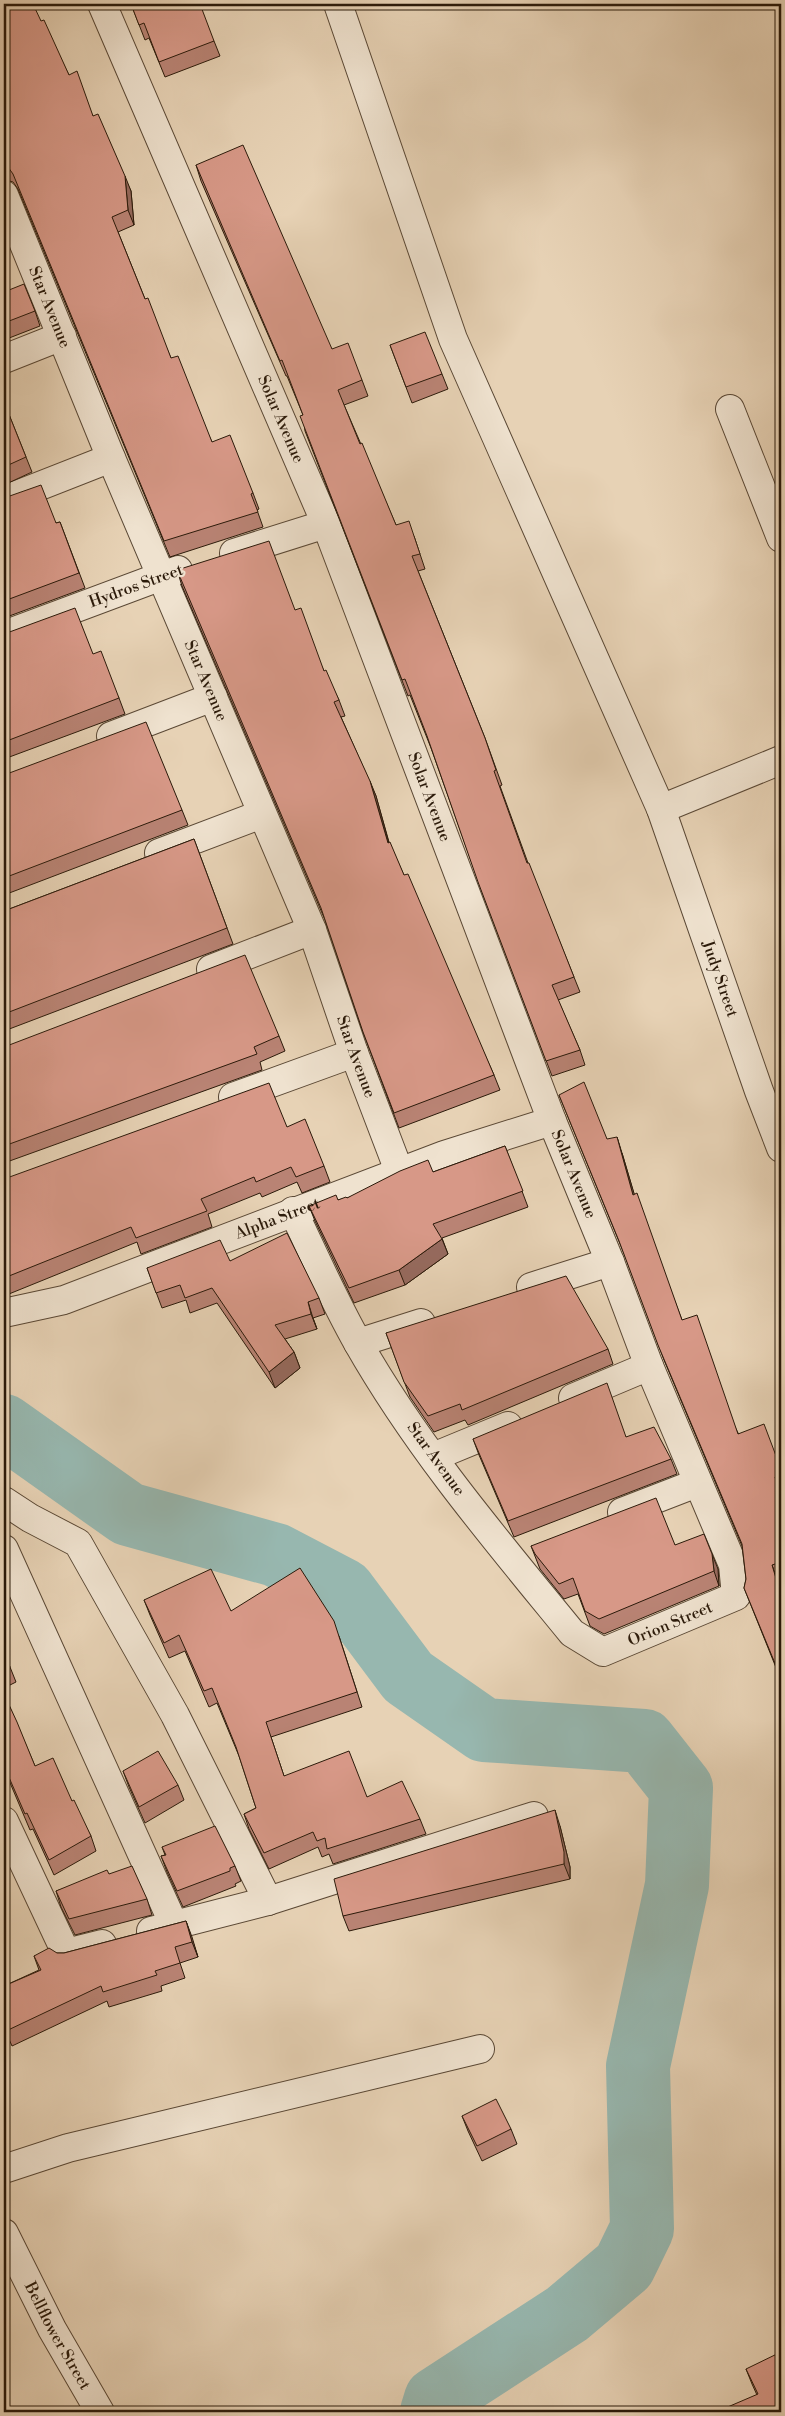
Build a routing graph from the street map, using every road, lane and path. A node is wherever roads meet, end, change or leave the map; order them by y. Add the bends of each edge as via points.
1 (102, 4) edge
2 (338, 4) edge
3 (4, 195) edge
4 (9, 225) edge
5 (62, 336) junction
6 (4, 359) edge
7 (730, 409) dead end
8 (111, 458) junction
9 (4, 500) edge
10 (326, 524) junction
11 (781, 538) edge
12 (161, 576) junction
13 (4, 635) edge
14 (213, 698) junction
15 (86, 745) edge
16 (781, 760) edge
17 (661, 809) junction
18 (262, 814) junction
19 (133, 863) edge
20 (312, 930) junction
21 (185, 979) edge
22 (354, 1053) junction
23 (206, 1106) edge
24 (552, 1121) junction
25 (781, 1148) edge
26 (399, 1171) junction
27 (293, 1211) junction
28 (610, 1262) junction
29 (507, 1295) edge
30 (4, 1313) edge
31 (442, 1316) edge
32 (358, 1343) junction
33 (649, 1366) junction
34 (433, 1457) junction
35 (697, 1483) junction
36 (4, 1501) edge
37 (598, 1521) edge
38 (536, 1545) edge
39 (4, 1549) edge
40 (509, 1555) junction
41 (736, 1596) joint
42 (603, 1652) joint
43 (534, 1816) edge
44 (4, 1821) edge
45 (268, 1901) junction
46 (174, 1925) junction
47 (480, 2050) dead end
48 (4, 2169) edge
49 (4, 2233) edge
50 (100, 2412) edge

1 - 10 street, Solar Avenue
2 - 17 street, Judy Street via 453,339
3 - 4 street, Star Avenue
4 - 5 street, Star Avenue
5 - 6 street
5 - 8 street, Star Avenue
7 - 11 street
8 - 9 street
8 - 12 street, Star Avenue
10 - 12 street, Hydros Street
10 - 24 street, Solar Avenue
12 - 13 street, Hydros Street
12 - 14 street, Star Avenue
14 - 15 street
14 - 18 street, Star Avenue
16 - 17 street
17 - 25 street, Judy Street
18 - 19 street
18 - 20 street, Star Avenue
20 - 21 street
20 - 22 street, Star Avenue
22 - 23 street
22 - 26 street, Star Avenue
24 - 26 street, Alpha Street
24 - 28 street, Solar Avenue
26 - 27 street, Alpha Street
27 - 30 street, Alpha Street via 64,1300
27 - 32 street, Star Avenue
28 - 29 street
28 - 33 street, Solar Avenue
31 - 32 street
32 - 34 street, Star Avenue
33 - 34 street
33 - 35 street, Solar Avenue
34 - 40 street, Star Avenue
35 - 37 street
35 - 41 street, Solar Avenue via 733,1565
36 - 45 street via 78,1543 175,1715
38 - 40 street
39 - 46 street
40 - 42 street, Star Avenue via 572,1633
41 - 42 street, Orion Street
43 - 45 street
44 - 46 street via 66,1953
45 - 46 street
47 - 48 street via 68,2148
49 - 50 street, Bellflower Street via 52,2329

